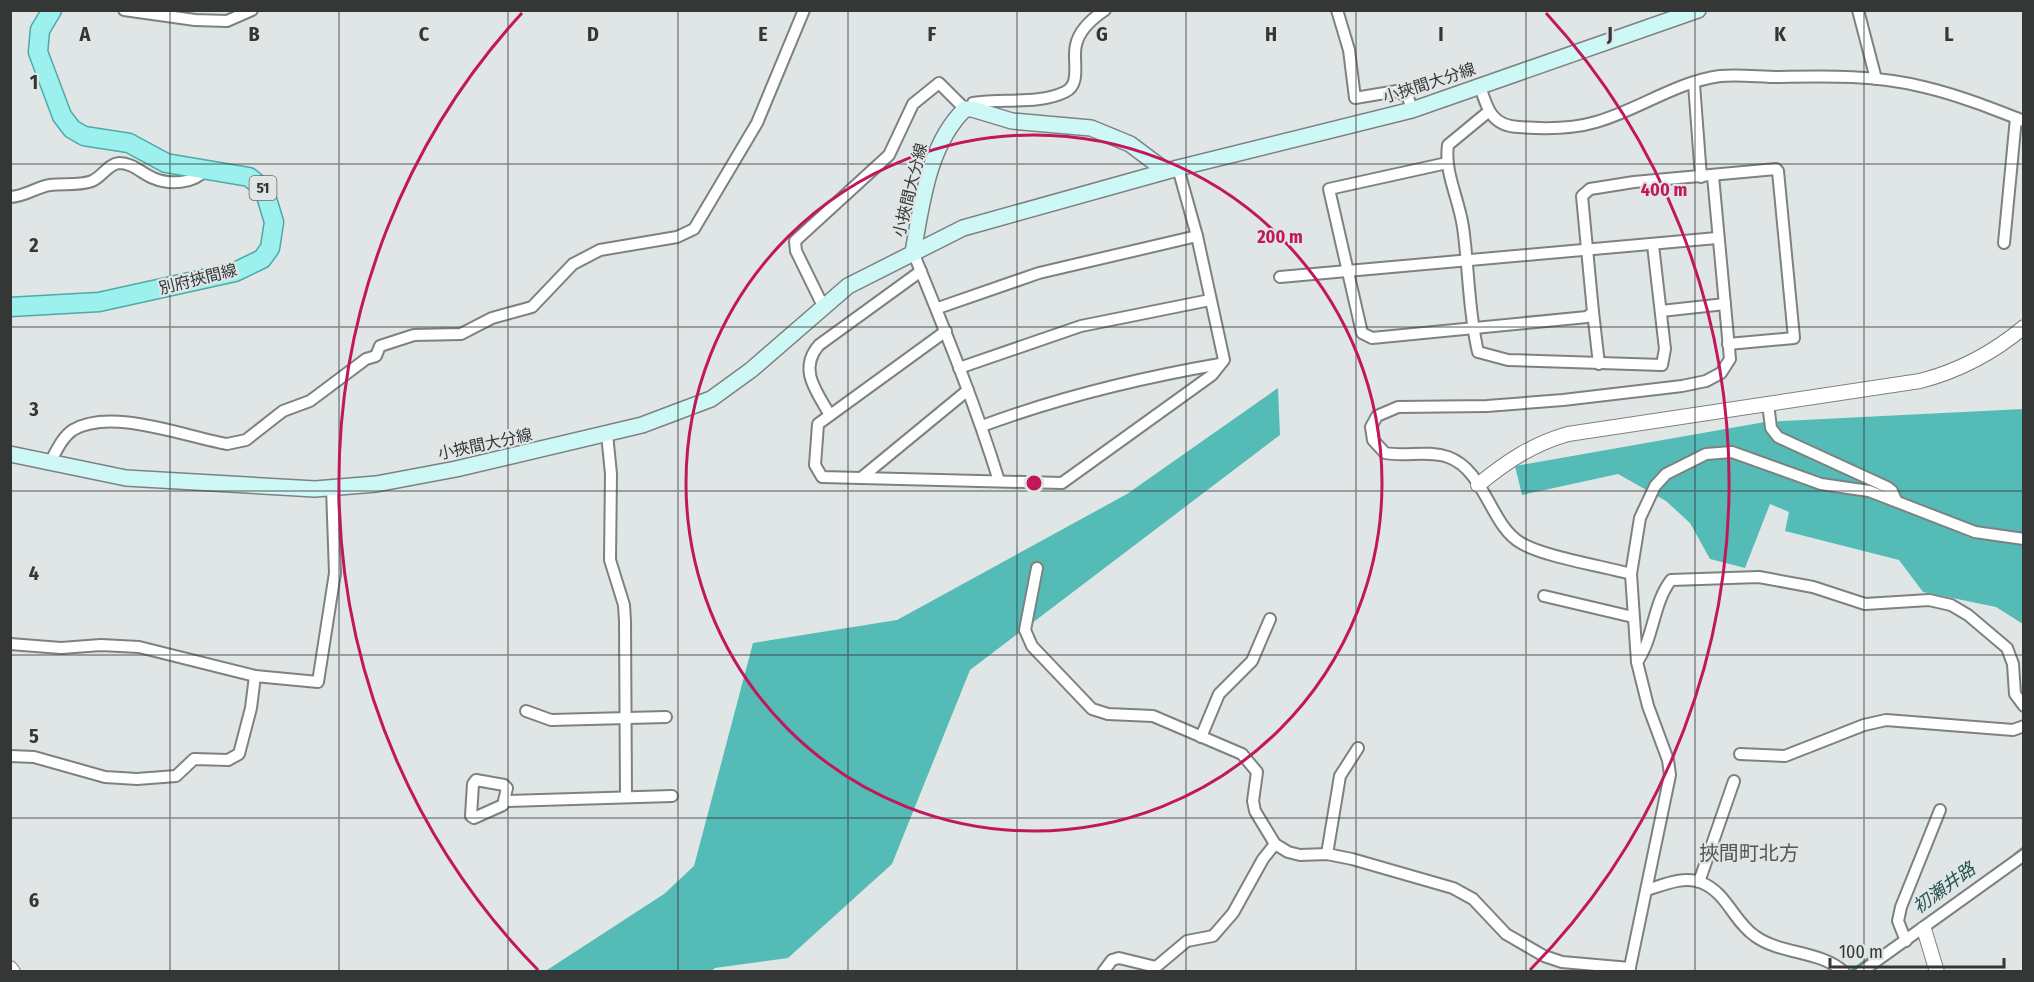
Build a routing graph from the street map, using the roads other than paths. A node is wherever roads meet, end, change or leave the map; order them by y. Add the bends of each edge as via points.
1 (52, 10) edge
2 (124, 10) edge
3 (252, 10) edge
4 (804, 10) edge
5 (1105, 10) edge
6 (1337, 10) edge
7 (1698, 10) edge
8 (1858, 10) edge
9 (1876, 79) junction
10 (1694, 84) junction
11 (1480, 86) junction
12 (969, 109) junction
13 (1412, 110) junction
14 (1488, 112) junction
15 (2020, 119) edge
16 (1447, 163) junction
17 (1172, 169) junction
18 (205, 170) junction
19 (1713, 176) junction
20 (1701, 177) junction
21 (10, 197) edge
22 (1197, 236) junction
23 (1717, 238) junction
24 (2004, 243) dead end
25 (1653, 245) junction
26 (1587, 251) junction
27 (913, 252) junction
28 (1465, 262) junction
29 (921, 271) junction
30 (1348, 272) junction
31 (1280, 277) dead end
32 (1210, 300) junction
33 (1725, 304) junction
34 (823, 306) junction
35 (10, 307) edge
36 (938, 308) junction
37 (1661, 311) junction
38 (1593, 312) junction
39 (2024, 327) edge
40 (1473, 328) junction
41 (946, 331) junction
42 (1728, 344) junction
43 (1220, 364) junction
44 (1599, 364) junction
45 (959, 368) junction
46 (968, 390) junction
47 (1768, 403) junction
48 (830, 415) junction
49 (982, 426) junction
50 (607, 434) junction
51 (10, 454) edge
52 (49, 464) junction
53 (861, 478) junction
54 (999, 481) junction
55 (1478, 485) junction
56 (332, 488) junction
57 (1896, 500) junction
58 (2024, 539) edge
59 (1037, 568) dead end
60 (1631, 574) junction
61 (1544, 596) dead end
62 (1633, 617) junction
63 (1270, 619) dead end
64 (10, 644) edge
65 (1637, 662) junction
66 (255, 676) junction
67 (2024, 706) edge
68 (526, 711) dead end
69 (627, 717) junction
70 (666, 717) dead end
71 (2024, 726) edge
72 (1200, 737) junction
73 (1358, 748) dead end
74 (1740, 754) dead end
75 (10, 756) edge
76 (1734, 781) dead end
77 (672, 796) dead end
78 (626, 797) junction
79 (506, 801) dead end
80 (1940, 810) dead end
81 (1275, 844) junction
82 (1327, 854) junction
83 (2024, 855) edge
84 (1699, 882) junction
85 (1647, 890) junction
86 (1924, 929) junction
87 (1906, 941) junction
88 (1629, 970) edge
89 (1103, 972) edge
90 (1844, 972) edge
91 (1861, 972) edge
92 (1936, 972) edge

1 - 18 main road, 別府挾間線 / 51 via 40,30 38,52 67,124 84,135 129,143 166,164
2 - 3 street via 227,21
4 - 52 street via 757,123 694,229 677,237 600,250 573,264 532,307 492,318 462,333 414,335 380,346 376,356 366,359 310,401 283,411 246,440 227,444 113,421 90,423 64,439
5 - 12 street via 1085,26 1076,43 1075,82 1067,91 1051,97 973,103
6 - 13 street via 1349,50 1355,98 1397,91 1408,97
7 - 11 main road, 小挾間大分線
8 - 9 street
9 - 10 street via 1720,76
9 - 15 street via 1923,86
10 - 14 street via 1598,122 1574,127 1504,125
10 - 20 street
11 - 13 main road, 小挾間大分線
11 - 14 street
12 - 17 main road via 1012,121 1091,128 1130,144
12 - 27 main road, 小挾間大分線 via 950,124 937,149
12 - 34 street via 939,83 913,104 889,155 795,241 795,251
13 - 17 main road, 小挾間大分線
14 - 16 street via 1448,145
15 - 24 street
16 - 28 street via 1463,227
16 - 30 street via 1329,189
17 - 22 street
17 - 27 main road, 小挾間大分線 via 974,225
18 - 21 street via 186,182 166,181 120,163 92,181 47,186 26,196
18 - 35 main road, 別府挾間線 / 51 via 249,177 266,193 275,226 270,248 262,259 221,276 107,301
19 - 20 street
19 - 23 street
19 - 42 street via 1778,171 1795,332 1794,338 1788,340
20 - 26 street via 1590,189 1582,196
22 - 32 street
22 - 36 street via 1039,273
23 - 25 street
23 - 33 street
25 - 26 street
25 - 37 street
26 - 28 street
26 - 38 street
27 - 29 street
27 - 34 main road, 小挾間大分線 via 848,286
28 - 30 street
28 - 40 street
29 - 36 street
29 - 48 street via 812,353 807,368 809,377
30 - 31 street
30 - 40 street via 1362,333 1372,338
32 - 43 street via 1224,360
32 - 45 street via 1081,326
33 - 37 street
33 - 42 street
34 - 50 main road, 小挾間大分線 via 752,370 711,399 668,417
36 - 41 street
37 - 44 street via 1666,357 1662,364
38 - 40 street via 1587,317
38 - 44 street
39 - 47 street via 1980,358 1936,377
40 - 44 street via 1482,355
41 - 45 street
41 - 48 street
42 - 55 street via 1730,359 1721,373 1706,381 1585,398 1486,406 1398,407 1384,411 1372,421 1373,440 1385,453 1448,457 1468,471
43 - 49 street via 1137,379
43 - 54 street via 1212,375 1062,483
45 - 46 street
46 - 49 street
46 - 53 street
47 - 55 street via 1568,434 1516,455
47 - 57 street via 1771,428 1778,437 1887,487
48 - 53 street via 818,424 815,465 822,477
49 - 54 street
50 - 56 main road, 小挾間大分線 via 456,470
50 - 69 street via 611,474 610,560 624,605
51 - 52 main road, 小挾間大分線
52 - 56 main road, 小挾間大分線 via 126,478
53 - 54 street
55 - 60 street via 1519,542
56 - 66 street via 335,573 318,682
57 - 58 street via 1975,531
57 - 60 street via 1809,480 1743,455 1719,451 1706,454 1678,466 1655,486 1640,518
59 - 72 street via 1025,630 1032,646 1075,692 1092,709 1108,714 1153,716
60 - 62 street
61 - 62 street
62 - 65 street
63 - 72 street via 1252,662 1219,694
64 - 66 street via 139,647
65 - 67 street via 1671,580 1759,577 1803,584 1865,604 1929,600 1957,608 2007,648 2013,664 2015,694
65 - 85 street via 1670,775
66 - 75 street via 239,754 228,760 194,759 176,776 136,779 105,777 34,757
68 - 69 street via 551,720
69 - 70 street
69 - 78 street
71 - 74 street via 2013,730 1878,721 1785,756
72 - 81 street via 1242,754 1257,772 1253,801
73 - 82 street via 1340,776
76 - 84 street
77 - 78 street
78 - 79 street
80 - 87 street via 1901,908 1898,921
81 - 82 street via 1300,855
81 - 89 street via 1233,913 1213,936 1187,941 1156,967 1119,958 1112,960
82 - 88 street via 1461,891 1506,934 1552,960
83 - 86 street
84 - 85 street via 1682,880
84 - 90 street via 1717,891 1755,937
85 - 88 street
86 - 87 street
86 - 92 street
87 - 91 street

